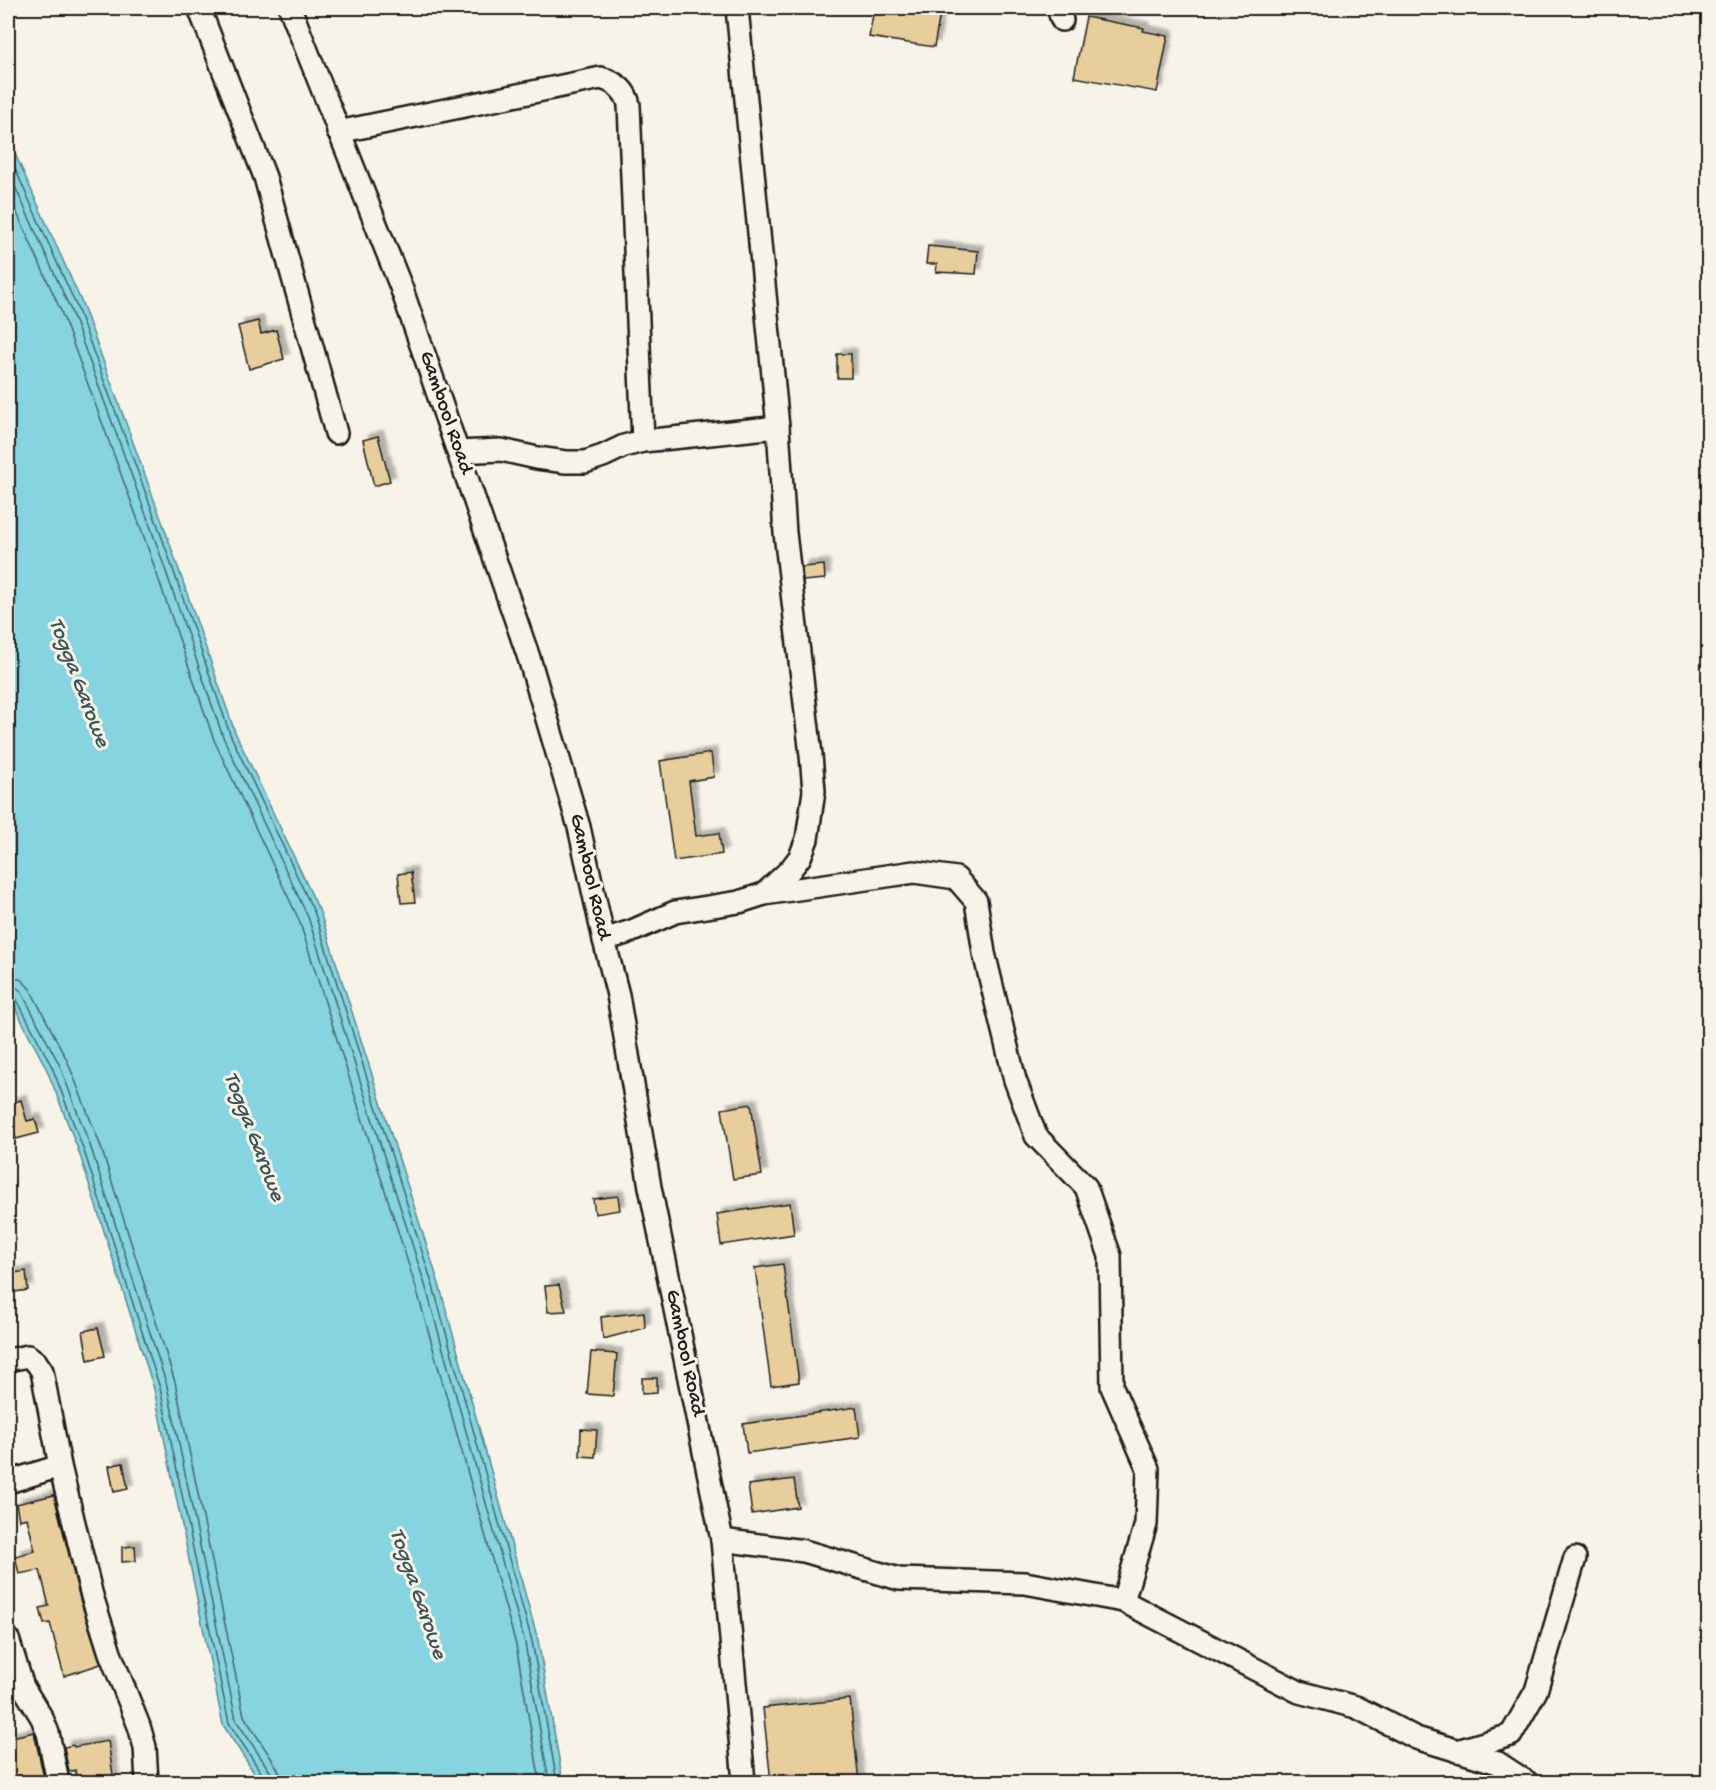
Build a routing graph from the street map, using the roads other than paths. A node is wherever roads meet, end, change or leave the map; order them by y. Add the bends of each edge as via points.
1 (199, 8) edge
2 (290, 8) edge
3 (737, 8) edge
4 (338, 132) junction
5 (778, 427) junction
6 (336, 433) dead end
7 (643, 441) junction
8 (458, 452) junction
9 (764, 894) junction
10 (603, 940) junction
11 (8, 1360) edge
12 (60, 1466) junction
13 (8, 1482) edge
14 (722, 1540) junction
15 (1575, 1558) dead end
16 (1123, 1601) junction
17 (8, 1639) edge
18 (1457, 1751) junction
19 (58, 1782) edge
20 (147, 1782) edge
21 (744, 1782) edge
22 (1527, 1782) edge

1 - 6 street via 265,177
2 - 4 street, Gambool Road
3 - 5 street
4 - 7 street via 601,78 612,81 628,96
4 - 8 street, Gambool Road via 400,287
5 - 7 street
5 - 9 street via 785,533 814,791 807,839 800,857
7 - 8 street via 585,462 556,461 501,450
8 - 10 street, Gambool Road via 535,680 579,827
9 - 10 street via 675,912
9 - 16 street via 914,872 956,878 975,901 1015,1080 1036,1137 1086,1187 1110,1256 1112,1387 1148,1469 1146,1524
10 - 14 street, Gambool Road via 618,995 650,1187
11 - 12 street via 28,1356 42,1371
12 - 13 street
12 - 20 street via 102,1631 142,1736
14 - 16 street via 804,1551 900,1579 1025,1583
14 - 21 street, Gambool Road
15 - 18 street via 1536,1691 1511,1735
16 - 18 street via 1299,1692 1356,1707 1416,1738
17 - 19 street via 23,1687 48,1733
18 - 22 street via 1498,1763

